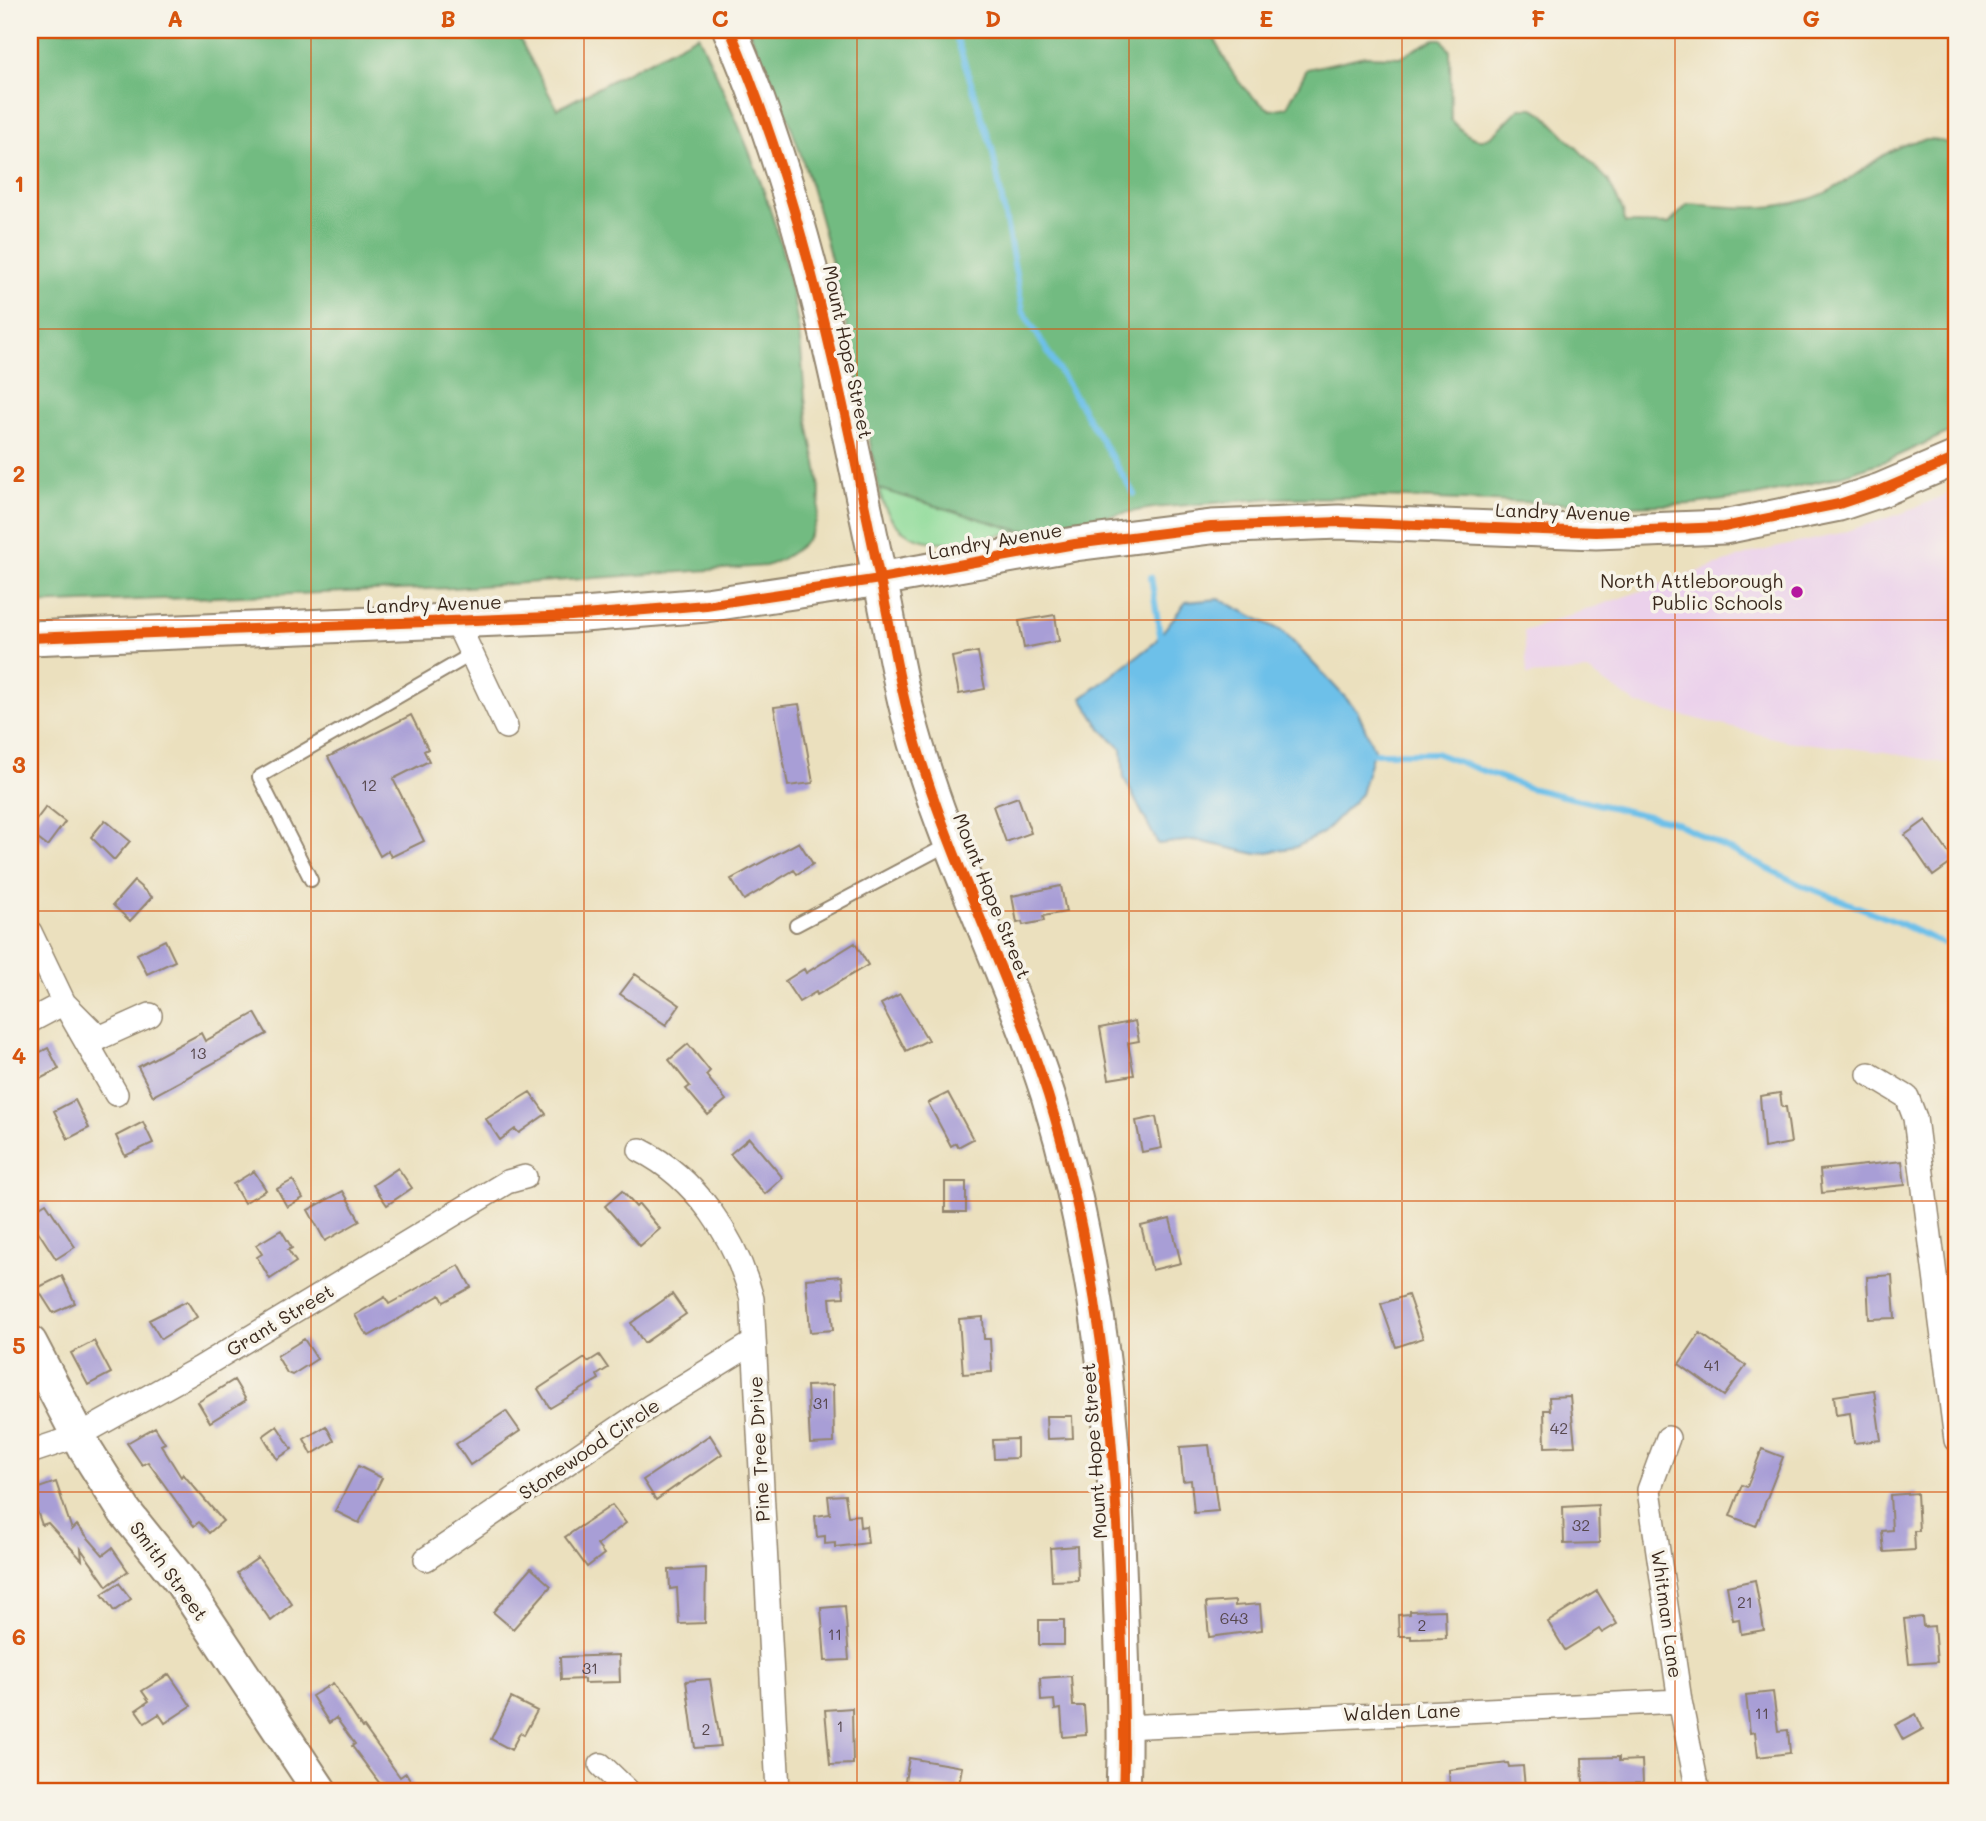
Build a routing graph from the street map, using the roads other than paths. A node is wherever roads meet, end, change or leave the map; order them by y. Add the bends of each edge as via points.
1 (730, 30) edge
2 (1956, 458) edge
3 (880, 579) junction
4 (456, 621) junction
5 (30, 638) edge
6 (472, 654) junction
7 (506, 727) dead end
8 (951, 843) junction
9 (311, 880) dead end
10 (796, 925) dead end
11 (30, 932) edge
12 (64, 1003) junction
13 (150, 1015) dead end
14 (30, 1021) edge
15 (1868, 1074) dead end
16 (116, 1094) dead end
17 (640, 1150) dead end
18 (525, 1177) dead end
19 (30, 1343) edge
20 (753, 1343) junction
21 (1954, 1403) edge
22 (78, 1436) junction
23 (1668, 1438) dead end
24 (1956, 1440) edge
25 (30, 1452) edge
26 (426, 1559) dead end
27 (1680, 1701) junction
28 (1124, 1727) junction
29 (601, 1765) dead end
30 (320, 1791) edge
31 (628, 1791) edge
32 (778, 1791) edge
33 (1123, 1791) edge
34 (1698, 1791) edge

1 - 3 street, Mount Hope Street via 780,158 810,258
2 - 3 street, Landry Avenue via 1839,504 1724,527 1622,532 1402,522 1224,526 1075,544
3 - 4 street, Landry Avenue via 706,606
3 - 8 street, Mount Hope Street via 908,715
4 - 5 street, Landry Avenue
4 - 6 street
6 - 7 street
6 - 9 lane via 259,777
8 - 10 lane
8 - 28 street, Mount Hope Street via 1014,996 1047,1092 1086,1242 1113,1436
11 - 12 street
12 - 13 street via 99,1038
12 - 14 street
12 - 16 street
15 - 21 street via 1907,1097 1920,1143
17 - 20 street, Pine Tree Drive via 667,1164 725,1233 749,1290
18 - 22 street, Grant Street via 507,1182 200,1368
19 - 22 street, Smith Street
20 - 26 street, Stonewood Circle via 651,1406
20 - 32 street, Pine Tree Drive
21 - 24 street
22 - 25 street, Grant Street
22 - 30 street, Smith Street via 125,1512 182,1583
23 - 27 street, Whitman Lane via 1649,1490
27 - 28 street, Walden Lane
27 - 34 street, Whitman Lane
28 - 33 street, Mount Hope Street
29 - 31 street

